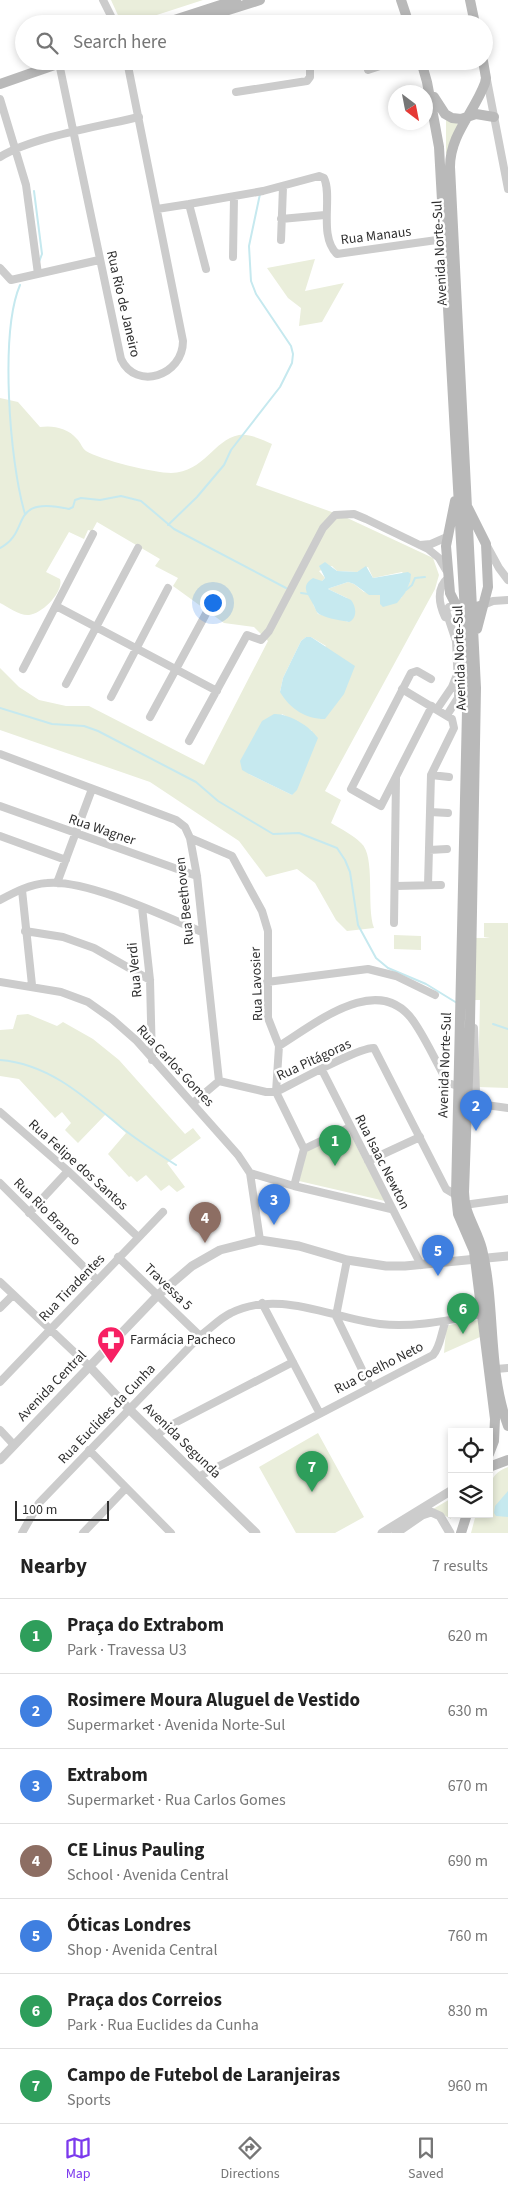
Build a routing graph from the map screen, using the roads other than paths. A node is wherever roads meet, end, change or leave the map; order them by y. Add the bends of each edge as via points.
1 (103, 0) edge
2 (236, 0) edge
3 (260, 0) edge
4 (401, 0) edge
5 (470, 0) edge
6 (110, 15) edge
7 (190, 15) edge
8 (212, 15) edge
9 (406, 15) edge
10 (473, 15) edge
11 (21, 70) edge
12 (40, 70) edge
13 (64, 70) edge
14 (129, 70) edge
15 (310, 70) edge
16 (423, 70) edge
17 (484, 70) edge
18 (0, 77) edge
19 (486, 78) junction
20 (427, 82) junction
21 (0, 84) edge
22 (236, 92) dead end
23 (0, 99) edge
24 (139, 117) junction
25 (494, 117) junction
26 (466, 118) junction
27 (73, 132) junction
28 (17, 149) junction
29 (0, 157) edge
30 (283, 187) junction
31 (508, 188) edge
32 (234, 197) junction
33 (189, 204) junction
34 (158, 209) junction
35 (325, 215) junction
36 (281, 219) junction
37 (444, 239) junction
38 (281, 240) dead end
39 (233, 257) dead end
40 (99, 260) junction
41 (0, 268) edge
42 (206, 269) dead end
43 (38, 274) junction
44 (458, 491) junction
45 (467, 506) junction
46 (464, 528) junction
47 (482, 532) junction
48 (93, 534) dead end
49 (447, 537) junction
50 (486, 544) junction
51 (418, 545) junction
52 (138, 548) dead end
53 (447, 575) junction
54 (508, 580) edge
55 (168, 588) dead end
56 (508, 600) edge
57 (56, 606) junction
58 (469, 607) junction
59 (208, 610) dead end
60 (448, 622) junction
61 (96, 627) junction
62 (471, 646) junction
63 (137, 648) junction
64 (467, 660) junction
65 (23, 669) dead end
66 (176, 669) junction
67 (457, 671) junction
68 (431, 679) dead end
69 (66, 684) dead end
70 (402, 689) junction
71 (217, 691) junction
72 (448, 694) junction
73 (111, 697) dead end
74 (463, 699) junction
75 (435, 708) junction
76 (447, 715) junction
77 (150, 717) dead end
78 (189, 741) dead end
79 (0, 754) edge
80 (396, 775) junction
81 (431, 775) junction
82 (449, 778) dead end
83 (92, 789) junction
84 (386, 796) junction
85 (396, 799) junction
86 (0, 806) edge
87 (430, 812) junction
88 (448, 813) dead end
89 (75, 834) junction
90 (0, 836) edge
91 (190, 838) junction
92 (448, 849) dead end
93 (429, 850) junction
94 (66, 860) junction
95 (197, 876) junction
96 (57, 883) junction
97 (441, 885) dead end
98 (395, 886) junction
99 (428, 886) junction
100 (22, 890) junction
101 (0, 900) edge
102 (142, 907) junction
103 (394, 923) dead end
104 (25, 931) junction
105 (202, 932) junction
106 (150, 980) junction
107 (0, 982) edge
108 (267, 982) junction
109 (32, 985) junction
110 (435, 995) dead end
111 (469, 1001) junction
112 (279, 1046) junction
113 (152, 1060) junction
114 (322, 1070) junction
115 (218, 1081) junction
116 (458, 1086) junction
117 (276, 1092) junction
118 (193, 1103) junction
119 (508, 1108) edge
120 (0, 1112) edge
121 (350, 1127) junction
122 (420, 1137) junction
123 (304, 1150) junction
124 (368, 1161) junction
125 (68, 1171) junction
126 (250, 1173) junction
127 (0, 1183) edge
128 (294, 1186) junction
129 (456, 1195) junction
130 (508, 1199) edge
131 (464, 1204) junction
132 (392, 1209) junction
133 (163, 1212) dead end
134 (29, 1213) junction
135 (138, 1237) junction
136 (260, 1240) junction
137 (508, 1256) edge
138 (118, 1257) junction
139 (479, 1259) junction
140 (347, 1260) junction
141 (421, 1265) junction
142 (97, 1280) junction
143 (0, 1282) edge
144 (13, 1295) junction
145 (158, 1295) junction
146 (262, 1303) junction
147 (0, 1308) edge
148 (482, 1314) junction
149 (336, 1316) junction
150 (446, 1321) junction
151 (433, 1322) junction
152 (49, 1330) junction
153 (200, 1336) junction
154 (439, 1337) junction
155 (293, 1362) junction
156 (90, 1367) junction
157 (508, 1368) edge
158 (496, 1369) junction
159 (0, 1382) edge
160 (370, 1386) junction
161 (129, 1409) junction
162 (319, 1412) junction
163 (508, 1426) edge
164 (0, 1430) edge
165 (157, 1435) junction
166 (493, 1439) edge
167 (14, 1445) junction
168 (89, 1450) junction
169 (0, 1460) edge
170 (508, 1460) edge
171 (493, 1466) edge
172 (198, 1477) junction
173 (126, 1488) junction
174 (448, 1492) edge
175 (466, 1518) edge
176 (85, 1532) edge
177 (22, 1533) edge
178 (171, 1533) edge
179 (256, 1533) edge
180 (382, 1533) edge
181 (396, 1533) edge
182 (450, 1533) edge
183 (461, 1533) edge

1 - 6 street
2 - 7 main road
3 - 8 main road
4 - 9 main road
5 - 10 main road
11 - 18 main road
12 - 21 main road
13 - 27 street, Rua Rio de Janeiro
14 - 24 street, Rua Rio de Janeiro
15 - 22 street via 310,77 304,82
16 - 20 main road, Avenida Norte-Sul
17 - 19 main road
19 - 25 street
19 - 26 main road, Avenida Norte-Sul
20 - 26 main road via 445,114 452,118
20 - 37 main road, Avenida Norte-Sul via 439,147
23 - 28 street
24 - 27 street
24 - 34 street, Rua Rio de Janeiro
25 - 26 main road via 476,114
25 - 31 street
26 - 45 main road, Avenida Norte-Sul via 455,140 450,167
27 - 28 street
27 - 40 street, Rua Rio de Janeiro
28 - 29 street
28 - 43 street via 30,206
30 - 32 street
30 - 35 street, Rua Manaus via 319,176 324,178
30 - 36 street
32 - 33 street
32 - 39 street
33 - 34 street
33 - 42 street
34 - 40 street, Rua Rio de Janeiro via 183,341 180,358 170,370 151,377 124,366
35 - 36 street
35 - 37 street, Rua Manaus via 333,250 340,255
36 - 38 street
37 - 44 main road, Avenida Norte-Sul
40 - 43 street
41 - 43 street via 11,280
44 - 46 main road, Avenida Norte-Sul
44 - 49 main road
45 - 46 main road, Avenida Norte-Sul
45 - 47 main road
46 - 47 main road
46 - 49 main road via 452,531
46 - 58 main road, Avenida Norte-Sul
47 - 50 main road
48 - 57 street
49 - 51 street
49 - 53 main road
50 - 54 street
50 - 58 main road via 488,587
51 - 53 street via 439,558
51 - 71 street via 354,514 335,515 323,528 269,631 261,640 247,635
52 - 61 street
53 - 58 main road
53 - 60 street via 441,585 440,598 441,609
55 - 63 street
56 - 58 street
57 - 61 street
57 - 65 street
58 - 60 street via 446,610
58 - 62 main road, Avenida Norte-Sul
58 - 62 main road
59 - 66 street
60 - 67 street via 456,641
61 - 63 street
61 - 69 street
62 - 64 main road, Avenida Norte-Sul
62 - 111 main road, Avenida Norte-Sul via 476,698
63 - 66 street
63 - 73 street
64 - 67 main road
64 - 74 main road, Avenida Norte-Sul
66 - 71 street
66 - 77 street
67 - 72 street
67 - 74 street
68 - 70 street via 415,671
70 - 75 street
70 - 84 street via 351,789 380,806
71 - 78 street
72 - 74 street
72 - 75 street
74 - 76 street
74 - 116 main road, Avenida Norte-Sul
75 - 76 street
75 - 80 street
76 - 81 street via 453,720 454,728
79 - 83 street, Rua Beethoven
80 - 84 street
80 - 85 street
81 - 82 street
81 - 87 street
83 - 89 street
83 - 91 street, Rua Beethoven via 176,820 185,827
84 - 85 street
85 - 98 street
86 - 89 street, Rua Wagner
87 - 88 street
87 - 93 street
89 - 94 street
89 - 95 street, Rua Wagner
90 - 94 street
91 - 95 street, Rua Beethoven
91 - 108 street, Rua Lavosier via 232,856 256,898 268,927
92 - 93 street
93 - 99 street
94 - 96 street
95 - 105 street, Rua Beethoven
96 - 100 street via 28,886
96 - 102 street via 76,885
97 - 99 street
98 - 99 street
98 - 103 street
100 - 101 street
100 - 104 street
102 - 105 street
102 - 106 street, Rua Verdi
104 - 106 street via 63,937 94,948
104 - 109 street
105 - 115 street, Rua Beethoven
106 - 113 street, Rua Verdi
107 - 109 street, Rua Carlos Gomes
108 - 110 street via 368,969 396,976
108 - 112 street, Rua Lavosier via 268,1018
109 - 113 street, Rua Carlos Gomes via 88,1002 137,1041
111 - 119 street via 474,1020 476,1093 486,1105
111 - 131 main road, Avenida Norte-Sul
112 - 116 street via 341,1008 362,1000 379,1000 395,1004 413,1020 448,1083
112 - 117 street, Rua Lavosier
113 - 118 street, Rua Carlos Gomes
114 - 117 street, Rua Pitágoras
114 - 121 street, Rua Isaac Newton
114 - 122 street, Rua Pitágoras via 367,1048 374,1048
115 - 117 street, Rua Pitágoras
115 - 118 street
116 - 129 main road, Avenida Norte-Sul
117 - 123 street, Rua Lavosier
118 - 126 street, Rua Carlos Gomes
120 - 125 street, Rua Felipe dos Santos
121 - 123 street
121 - 124 street, Rua Isaac Newton
122 - 124 street
122 - 129 street, Rua Pitágoras via 446,1189
123 - 128 street
124 - 132 street, Rua Isaac Newton
125 - 134 street
125 - 135 street, Rua Felipe dos Santos
126 - 128 street
126 - 136 street, Rua Carlos Gomes
127 - 134 street, Rua Rio Branco
128 - 132 street
129 - 139 main road, Avenida Norte-Sul via 456,1209
130 - 131 street
131 - 139 main road, Avenida Norte-Sul via 481,1246
132 - 141 street, Rua Isaac Newton
133 - 135 street, Rua Tiradentes
134 - 142 street, Rua Rio Branco
135 - 138 street, Rua Tiradentes
136 - 140 street, Avenida Central via 299,1246
136 - 145 street, Avenida Central via 220,1250 204,1258
137 - 139 street, Avenida Central
138 - 142 street, Rua Tiradentes
138 - 145 street, Travessa 5
139 - 141 street, Avenida Central
139 - 148 main road
139 - 158 main road
140 - 141 street, Avenida Central via 386,1266
140 - 149 street
142 - 152 street, Rua Tiradentes
143 - 144 street
144 - 147 street
144 - 152 street
145 - 153 street, Travessa 5
145 - 156 street, Avenida Central
146 - 149 street, Rua Euclides da Cunha via 305,1307
146 - 153 street, Rua Euclides da Cunha via 229,1314
146 - 155 street
148 - 150 street, Rua Euclides da Cunha
148 - 166 main road via 496,1427
149 - 151 street, Rua Euclides da Cunha via 381,1324
149 - 160 street
150 - 151 street, Rua Euclides da Cunha
150 - 154 street, Rua Coelho Neto
151 - 154 street, Rua Coelho Neto
152 - 156 street
152 - 159 street, Rua Tiradentes
153 - 161 street, Rua Euclides da Cunha
154 - 160 street, Rua Coelho Neto via 439,1345 433,1355
155 - 162 street
155 - 165 street
156 - 161 street, Avenida Segunda
156 - 167 street, Avenida Central
157 - 158 street
158 - 163 main road
160 - 162 street, Rua Coelho Neto
161 - 165 street, Avenida Segunda
161 - 168 street, Rua Euclides da Cunha
162 - 172 street, Rua Coelho Neto
164 - 167 street
165 - 172 street, Avenida Segunda
167 - 169 street, Avenida Central
168 - 173 street
168 - 177 street, Rua Euclides da Cunha via 39,1503
170 - 171 main road
172 - 179 street, Avenida Segunda
173 - 176 street
173 - 178 street
174 - 180 street
175 - 183 main road
181 - 182 street via 431,1512 440,1516

